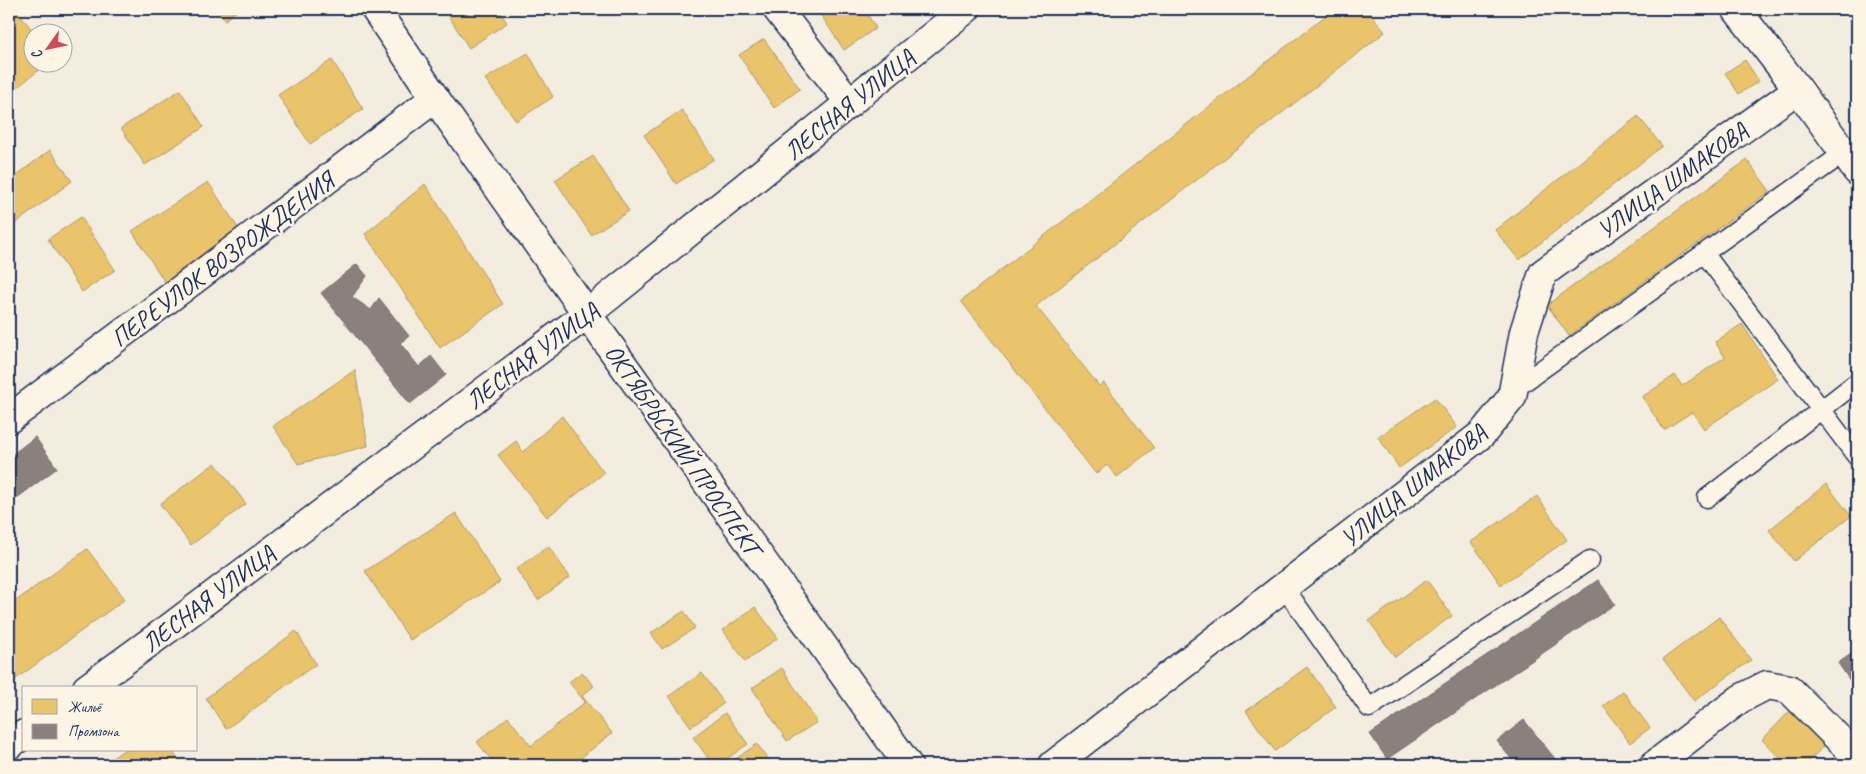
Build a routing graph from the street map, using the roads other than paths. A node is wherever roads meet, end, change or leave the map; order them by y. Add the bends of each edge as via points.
1 (375, 9) edge
2 (777, 9) edge
3 (966, 9) edge
4 (1736, 9) edge
5 (1798, 89) junction
6 (435, 98) junction
7 (850, 103) junction
8 (1851, 162) edge
9 (1704, 253) junction
10 (587, 314) junction
11 (1857, 382) edge
12 (1513, 390) junction
13 (1822, 410) junction
14 (9, 419) edge
15 (1857, 457) edge
16 (1706, 498) dead end
17 (1590, 560) dead end
18 (1284, 587) junction
19 (90, 686) edge
20 (22, 735) edge
21 (9, 744) edge
22 (1857, 757) edge
23 (908, 765) edge
24 (1054, 765) edge
25 (1654, 765) edge

1 - 6 street, ОКТЯБРЬСКИЙ ПРОСПЕКТ
2 - 7 street
3 - 7 street, ЛЕСНАЯ УЛИЦА
4 - 5 street
5 - 8 street
5 - 12 street, УЛИЦА ШМАКОВА via 1543,273 1524,332
6 - 10 street, ОКТЯБРЬСКИЙ ПРОСПЕКТ
6 - 14 street, ПЕРЕУЛОК ВОЗРОЖДЕНИЯ
7 - 10 street, ЛЕСНАЯ УЛИЦА
8 - 9 lane
9 - 12 lane
9 - 13 lane
10 - 19 street, ЛЕСНАЯ УЛИЦА
10 - 23 street, ОКТЯБРЬСКИЙ ПРОСПЕКТ
11 - 13 lane
12 - 18 street, УЛИЦА ШМАКОВА via 1512,397 1482,434
13 - 15 lane
13 - 16 lane
17 - 18 lane via 1370,708
18 - 24 street, УЛИЦА ШМАКОВА
20 - 21 street
22 - 25 street via 1789,689 1767,685 1740,699

